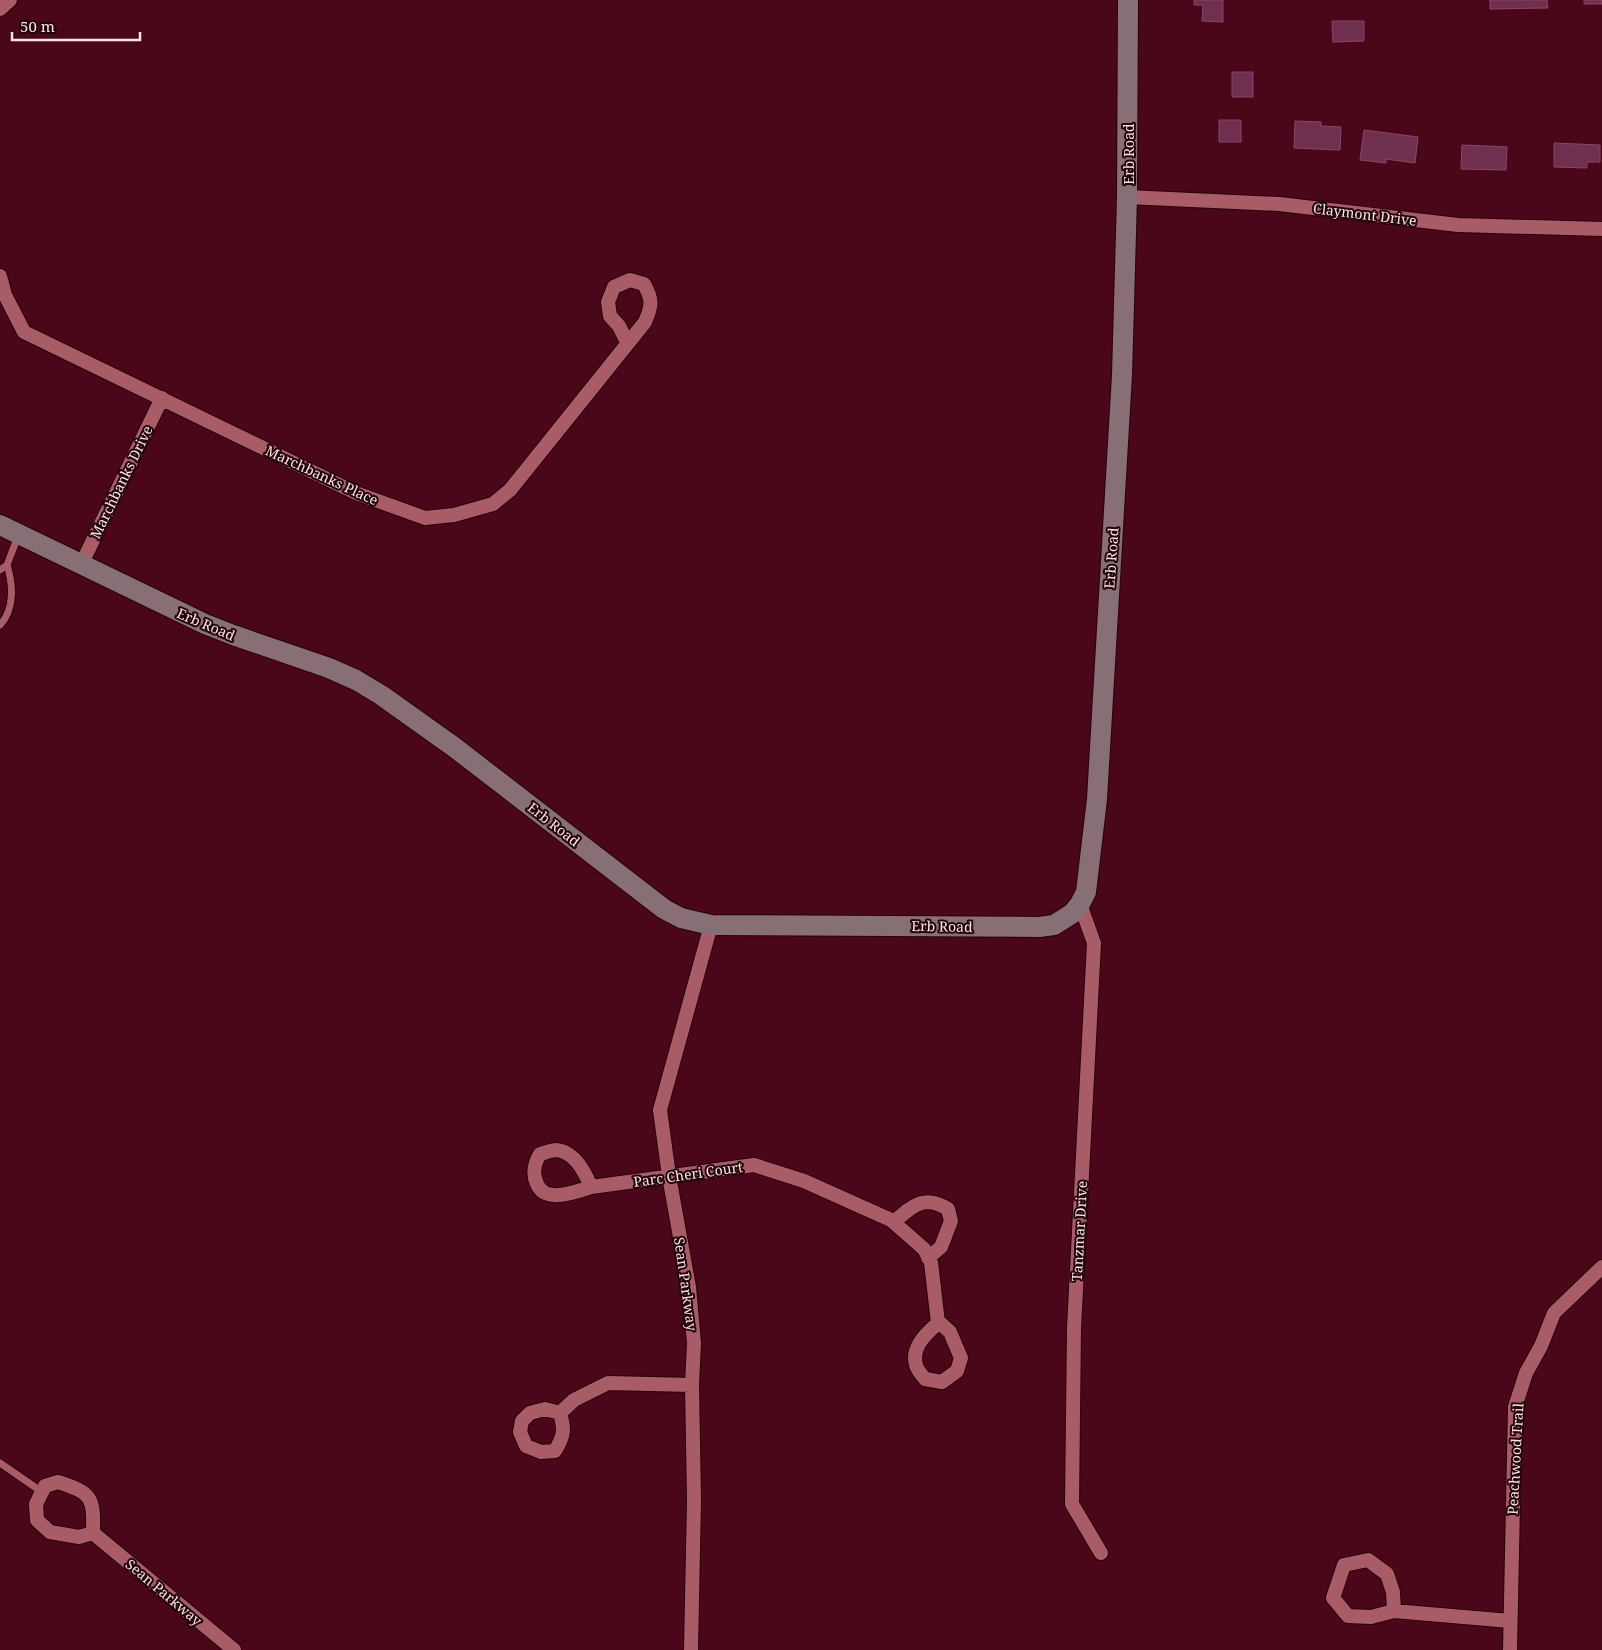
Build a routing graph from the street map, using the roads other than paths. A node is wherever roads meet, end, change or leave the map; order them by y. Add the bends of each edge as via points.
1 (10, 0) edge
2 (1128, 0) edge
3 (0, 9) edge
4 (1128, 196) junction
5 (1602, 229) edge
6 (0, 276) edge
7 (627, 342) dead end
8 (162, 398) junction
9 (0, 525) edge
10 (19, 535) junction
11 (7, 565) junction
12 (80, 565) junction
13 (0, 570) edge
14 (0, 625) edge
15 (1080, 904) junction
16 (711, 925) junction
17 (669, 1176) junction
18 (590, 1187) dead end
19 (894, 1222) junction
20 (928, 1258) junction
21 (1602, 1266) edge
22 (938, 1321) dead end
23 (692, 1385) junction
24 (560, 1413) dead end
25 (0, 1463) edge
26 (42, 1492) junction
27 (93, 1533) junction
28 (1101, 1553) dead end
29 (1394, 1612) junction
30 (1510, 1620) junction
31 (234, 1650) edge
32 (691, 1650) edge
33 (1510, 1650) edge

1 - 3 street
2 - 4 street, Erb Road
4 - 5 street, Claymont Drive via 1279,204 1458,225
4 - 15 street, Erb Road via 1122,375 1097,799 1089,877
6 - 8 street, Marchbanks Place via 4,295 24,332
7 - 8 street, Marchbanks Place via 510,490 493,504 454,515 425,518 356,493
8 - 12 street, Marchbanks Drive
9 - 10 street, Erb Road
10 - 11 lane
10 - 12 street, Erb Road
11 - 13 lane
11 - 14 lane via 12,596 6,618
12 - 16 street, Erb Road via 205,624 356,680 420,722 664,909 681,918
15 - 16 street, Erb Road via 1065,919 1039,927
15 - 28 street, Tanzmar Drive via 1094,943 1074,1328 1072,1504
16 - 17 street, Sean Parkway via 660,1110
17 - 18 street, Parc Cheri Court
17 - 19 street, Parc Cheri Court via 754,1165 804,1181
17 - 23 street, Sean Parkway via 689,1288 694,1343
19 - 20 street, Parc Cheri Court via 924,1249
19 - 20 street via 920,1202 939,1203 948,1209 951,1221 941,1247
20 - 22 street, Parc Cheri Court
21 - 30 street, Peachwood Trail via 1554,1313 1526,1373 1515,1407
23 - 24 street via 608,1383 574,1400
23 - 32 street, Sean Parkway
25 - 26 lane
26 - 27 street via 36,1504 37,1520 50,1532 79,1537
26 - 27 street via 45,1486 58,1482 87,1494 92,1505
27 - 31 street, Sean Parkway
29 - 29 street via 1393,1592 1387,1574 1368,1560 1344,1565 1333,1598 1348,1616 1371,1617
29 - 30 street
30 - 33 street, Peachwood Trail

